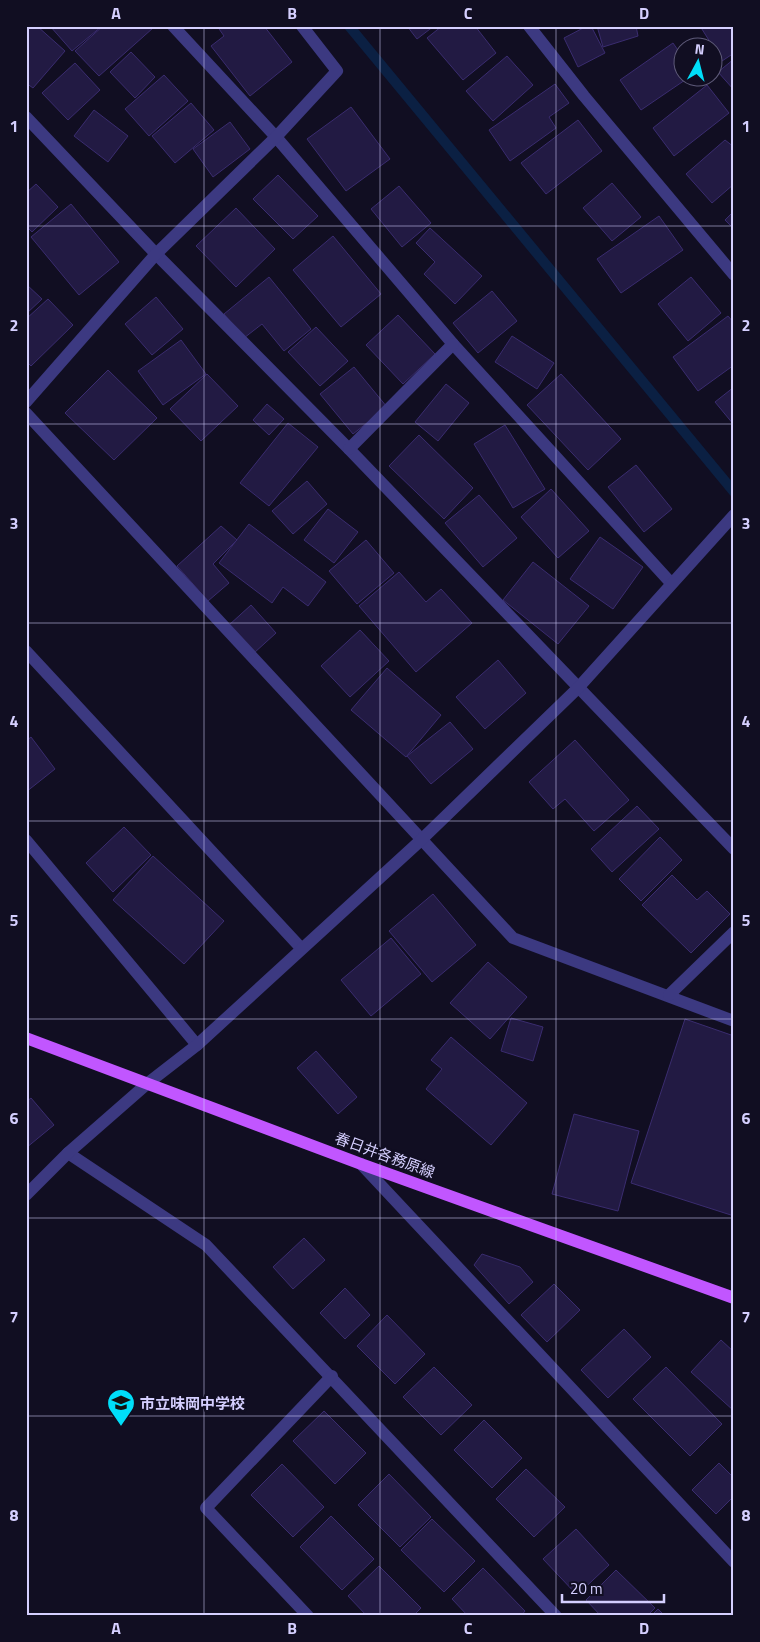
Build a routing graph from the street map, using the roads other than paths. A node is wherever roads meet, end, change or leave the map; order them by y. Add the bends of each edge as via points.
1 (173, 26) edge
2 (302, 26) edge
3 (529, 26) edge
4 (26, 117) edge
5 (276, 137) junction
6 (156, 254) junction
7 (734, 275) edge
8 (453, 344) junction
9 (26, 402) edge
10 (26, 413) edge
11 (349, 449) junction
12 (734, 515) edge
13 (671, 583) junction
14 (26, 651) edge
15 (578, 688) junction
16 (26, 840) edge
17 (420, 840) junction
18 (734, 849) edge
19 (734, 932) edge
20 (301, 948) junction
21 (669, 995) junction
22 (734, 1021) edge
23 (26, 1038) edge
24 (197, 1044) junction
25 (148, 1083) junction
26 (68, 1153) junction
27 (360, 1164) junction
28 (26, 1195) edge
29 (734, 1298) edge
30 (332, 1376) junction
31 (734, 1562) edge
32 (308, 1616) edge
33 (556, 1616) edge

1 - 5 street
2 - 5 street via 337,71
3 - 7 street
4 - 6 street
5 - 6 street
5 - 8 street
6 - 9 street
6 - 11 street
8 - 11 street
8 - 13 street
10 - 17 street
11 - 15 street
12 - 13 street
13 - 15 street
14 - 20 street
15 - 17 street
15 - 18 street
16 - 24 street
17 - 20 street
17 - 21 street via 513,938
19 - 21 street
20 - 24 street
21 - 22 street
23 - 25 main road, 春日井各務原線
24 - 25 street
25 - 26 street
25 - 27 main road, 春日井各務原線
26 - 28 street
26 - 30 street via 206,1245
27 - 29 main road, 春日井各務原線
27 - 31 street
30 - 32 street via 206,1508
30 - 33 street

